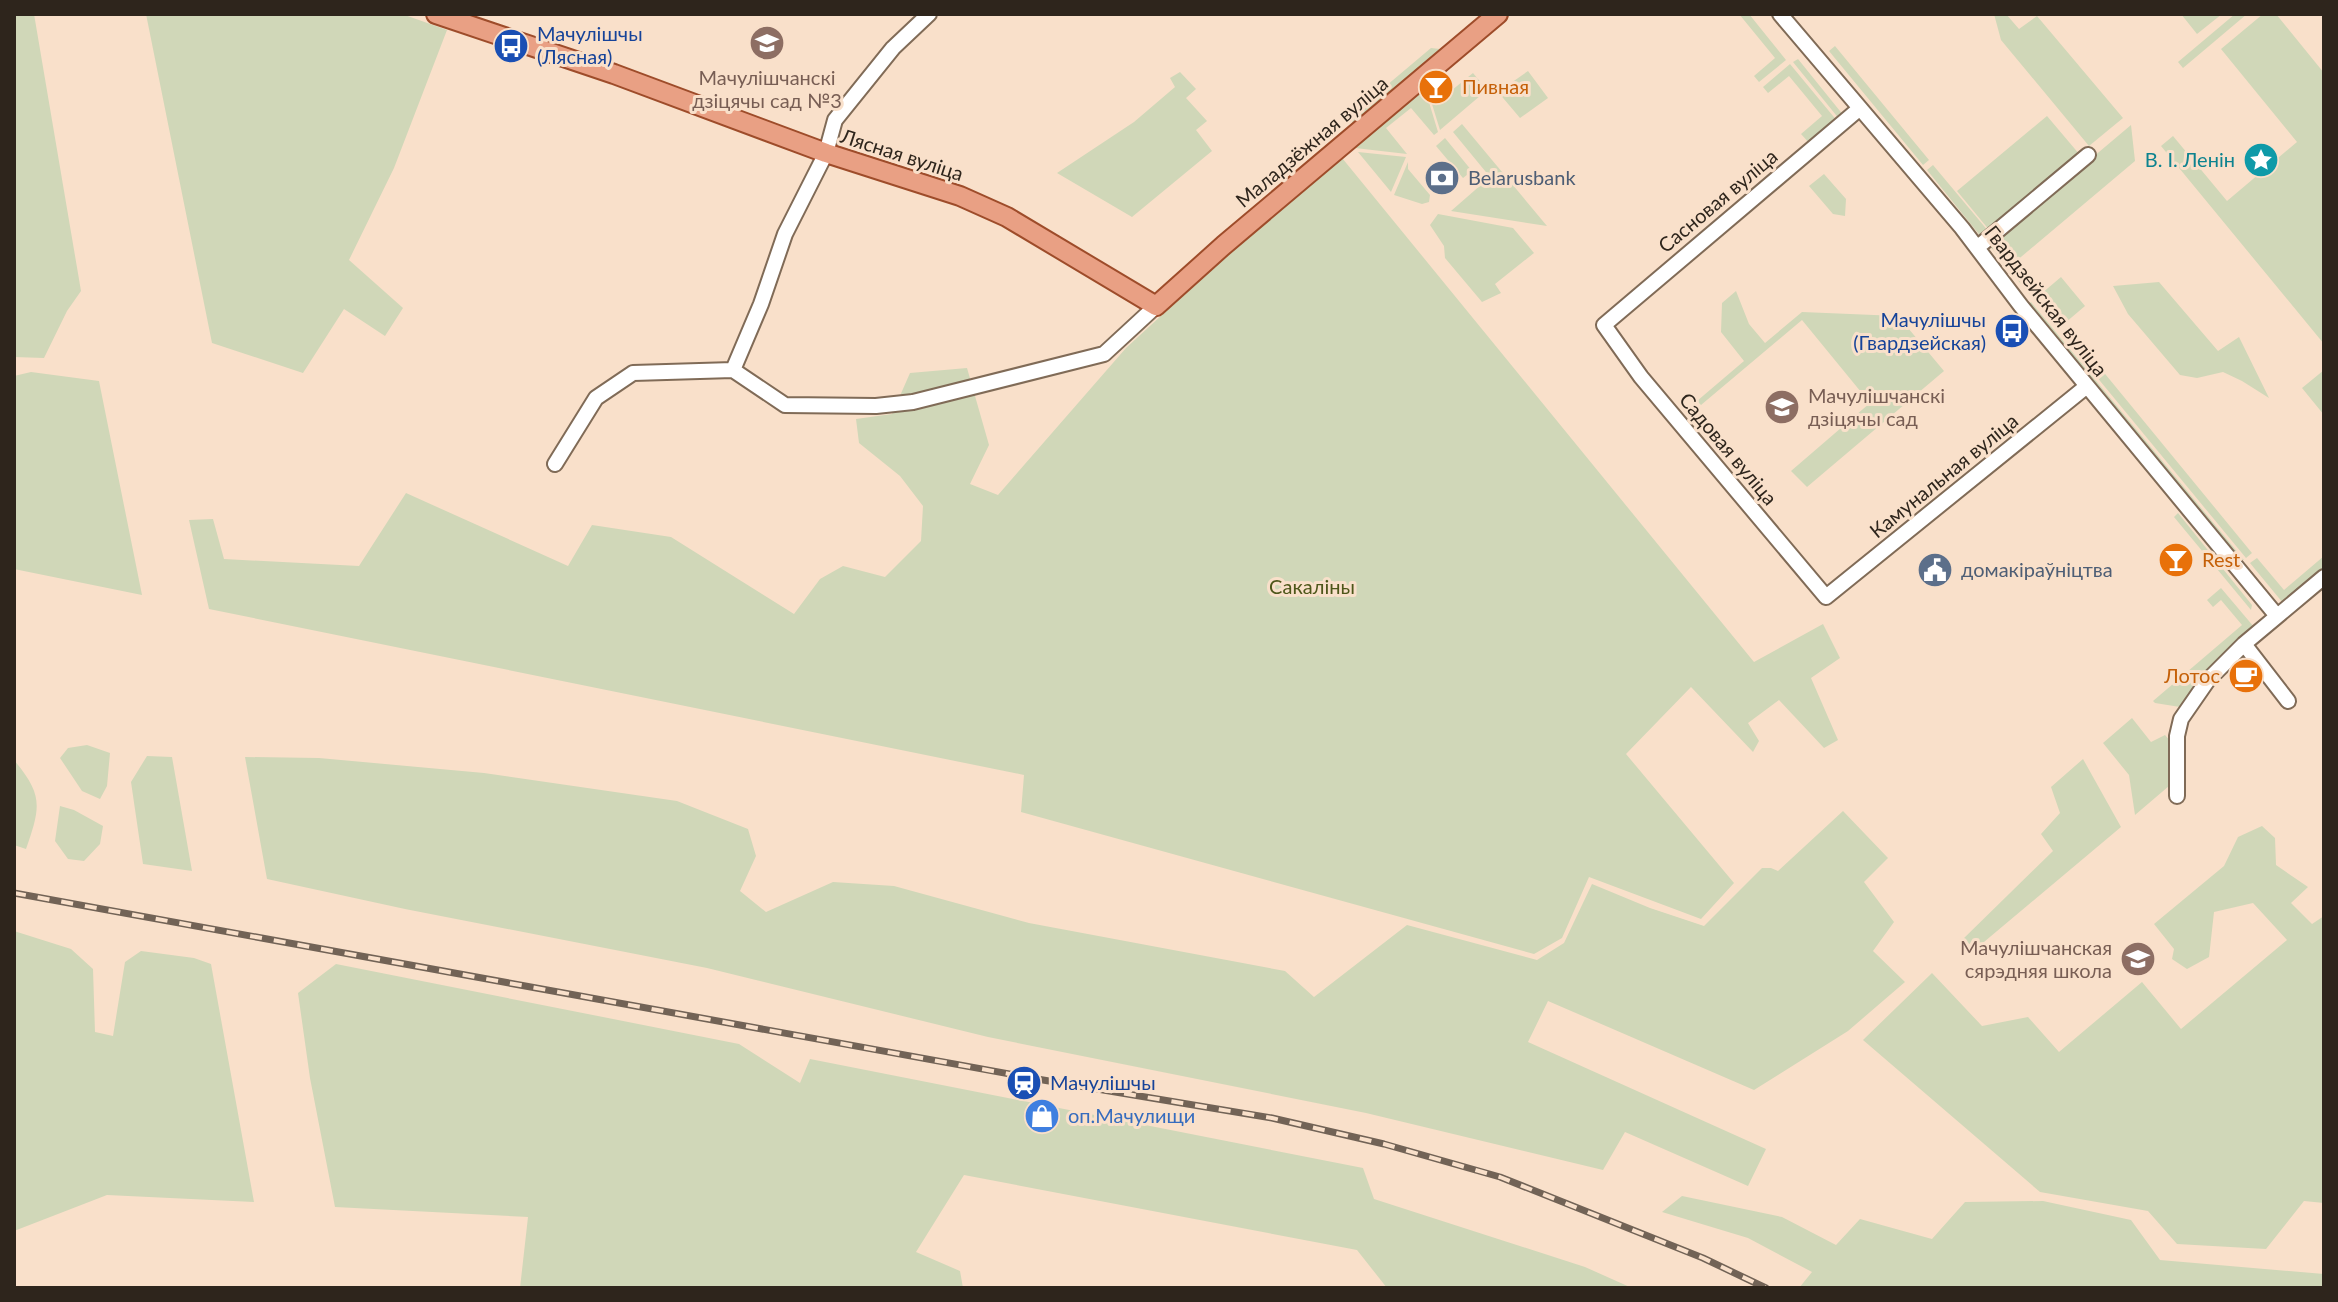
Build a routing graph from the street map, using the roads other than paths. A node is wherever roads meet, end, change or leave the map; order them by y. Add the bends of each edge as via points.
1 (436, 14) edge
2 (929, 14) edge
3 (1498, 14) edge
4 (1780, 14) edge
5 (1859, 109) junction
6 (826, 153) junction
7 (2088, 155) dead end
8 (1978, 247) junction
9 (1156, 306) junction
10 (1604, 325) joint
11 (733, 370) junction
12 (2087, 386) junction
13 (555, 464) dead end
14 (2324, 577) edge
15 (1826, 597) joint
16 (2277, 616) junction
17 (2244, 644) junction
18 (2288, 701) dead end
19 (2177, 796) dead end

1 - 6 main road, Лясная вуліца
2 - 6 street via 841,110
3 - 9 main road, Маладзёжная вуліца
4 - 5 street, Гвардзейская вуліца
5 - 8 street, Гвардзейская вуліца
5 - 10 street, Сасновая вуліца
6 - 9 main road, Лясная вуліца via 960,196 1007,217
6 - 11 street via 785,234
7 - 8 street
8 - 12 street, Гвардзейская вуліца
9 - 11 street via 1104,354 913,402 785,405
10 - 15 street, Садовая вуліца via 1641,377
11 - 13 street via 633,373 596,398
12 - 15 street, Камунальная вуліца
12 - 16 street, Гвардзейская вуліца
14 - 16 street
16 - 17 street
17 - 18 street
17 - 19 street via 2208,680 2181,719

